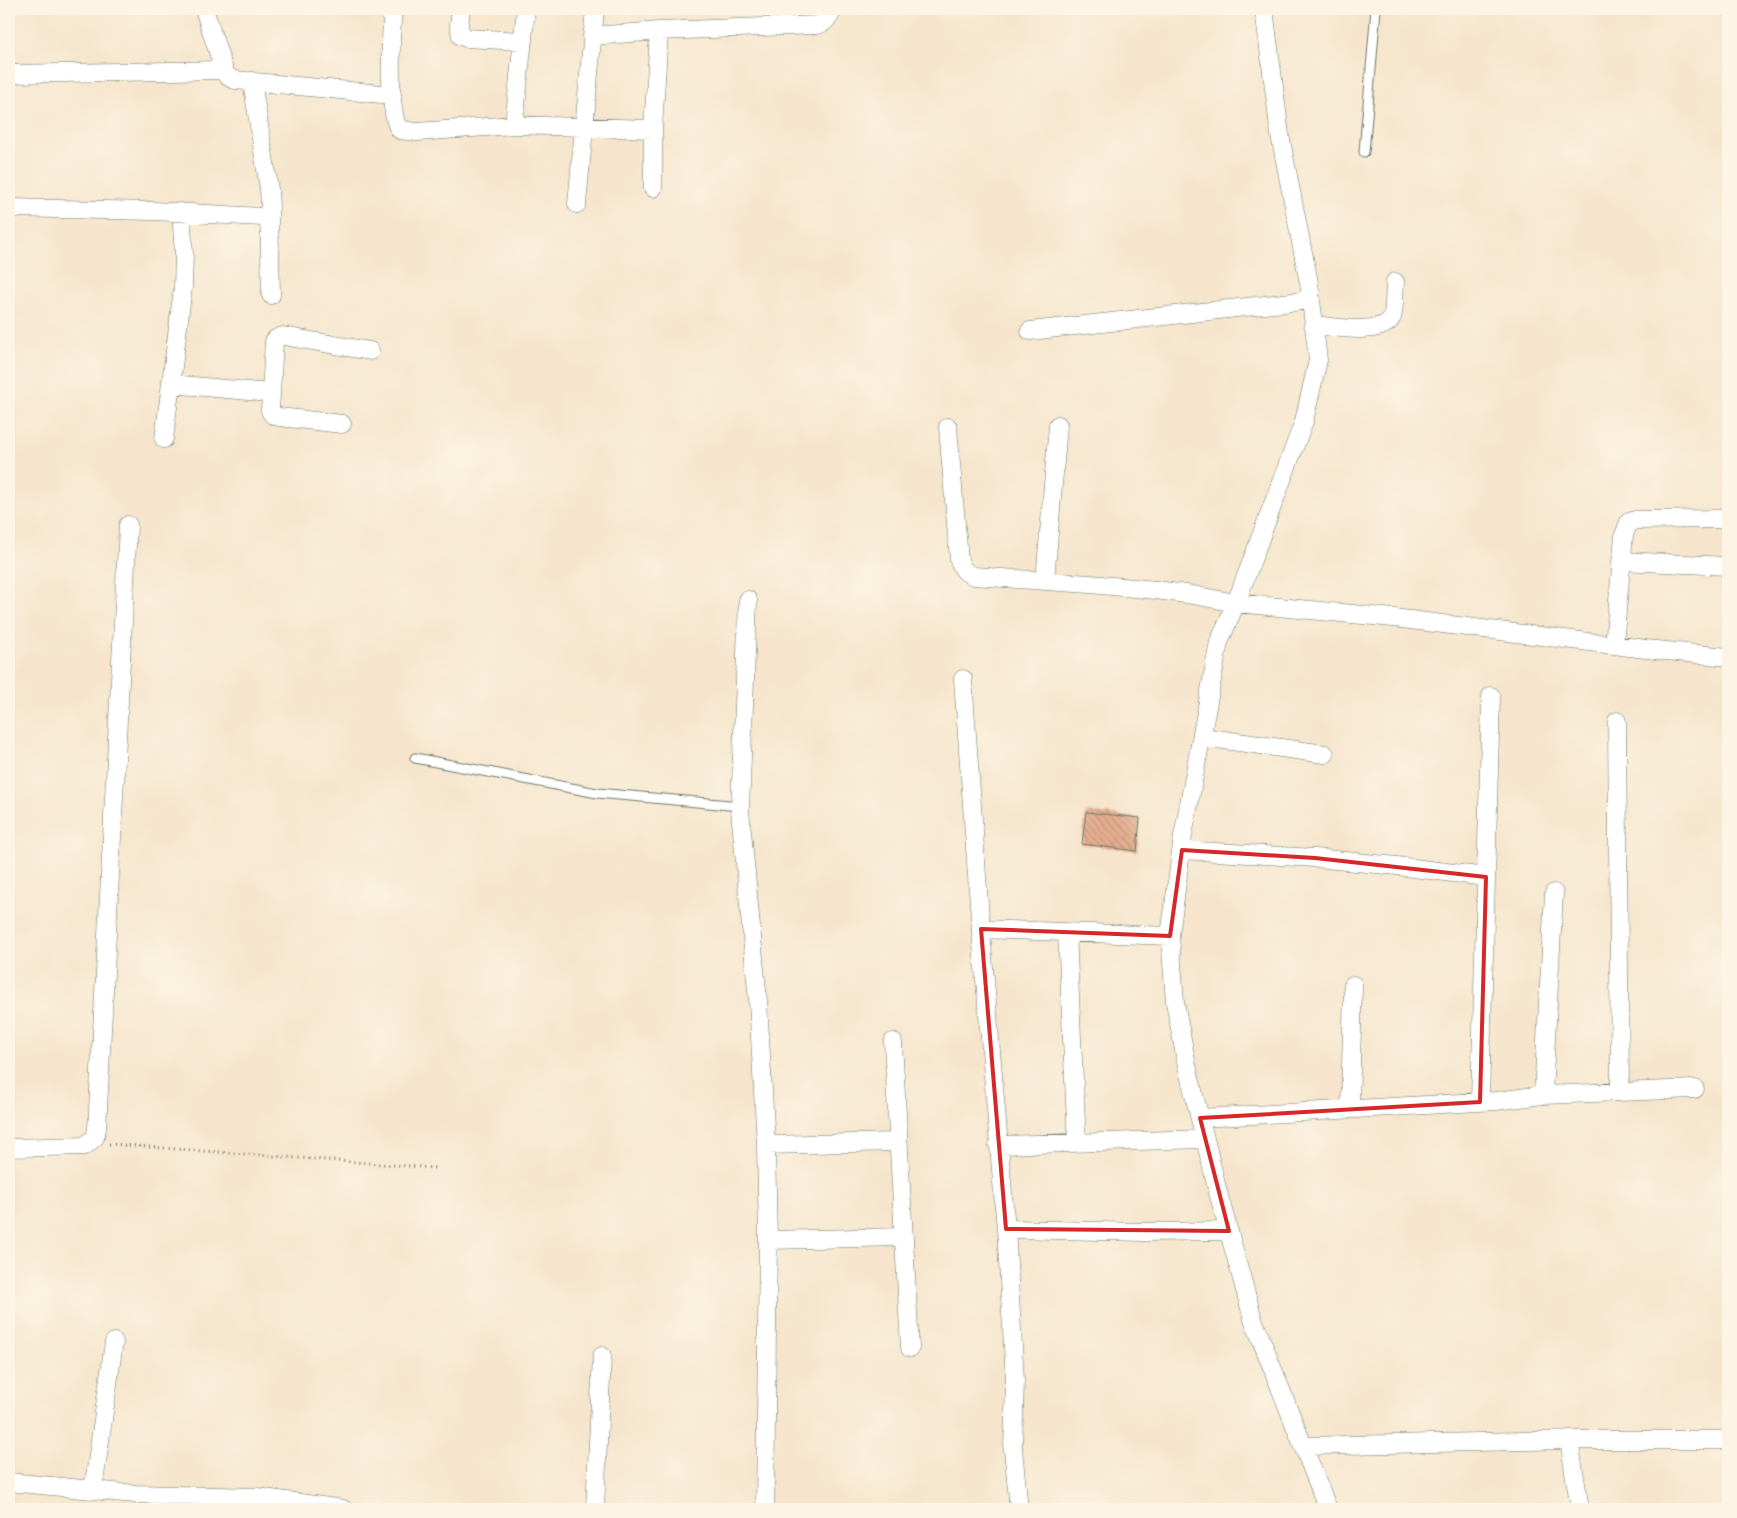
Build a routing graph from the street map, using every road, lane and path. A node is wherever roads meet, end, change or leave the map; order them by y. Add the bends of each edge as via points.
1 (204, 9) edge
2 (393, 9) edge
3 (461, 9) edge
4 (526, 9) edge
5 (595, 9) edge
6 (833, 9) edge
7 (1264, 9) edge
8 (1376, 9) edge
9 (659, 31) junction
10 (592, 36) junction
11 (523, 42) junction
12 (224, 70) junction
13 (9, 74) edge
14 (252, 82) junction
15 (392, 95) junction
16 (514, 125) junction
17 (585, 127) junction
18 (653, 129) junction
19 (1364, 152) dead end
20 (653, 188) dead end
21 (577, 204) dead end
22 (9, 208) edge
23 (181, 212) junction
24 (269, 212) junction
25 (1395, 282) dead end
26 (271, 295) dead end
27 (1310, 300) junction
28 (1313, 325) junction
29 (1030, 331) dead end
30 (370, 351) dead end
31 (171, 384) junction
32 (270, 393) junction
33 (342, 424) dead end
34 (1058, 425) dead end
35 (948, 427) dead end
36 (164, 439) dead end
37 (1728, 522) edge
38 (128, 525) dead end
39 (1622, 560) junction
40 (1728, 566) edge
41 (1045, 581) junction
42 (748, 600) dead end
43 (1236, 603) junction
44 (1614, 645) junction
45 (1728, 657) edge
46 (963, 679) dead end
47 (1491, 696) dead end
48 (1617, 721) dead end
49 (1202, 737) junction
50 (1325, 754) dead end
51 (415, 758) dead end
52 (740, 806) junction
53 (1182, 850) junction
54 (1486, 877) junction
55 (1554, 893) dead end
56 (981, 929) junction
57 (1067, 933) junction
58 (1170, 936) junction
59 (1353, 985) dead end
60 (893, 1042) dead end
61 (1695, 1089) dead end
62 (1620, 1091) junction
63 (1543, 1095) junction
64 (1480, 1102) junction
65 (1350, 1109) junction
66 (1200, 1118) junction
67 (1205, 1139) junction
68 (90, 1142) junction
69 (898, 1142) junction
70 (1077, 1143) junction
71 (998, 1144) junction
72 (766, 1145) junction
73 (9, 1148) edge
74 (435, 1168) dead end
75 (1006, 1229) junction
76 (1229, 1231) junction
77 (904, 1237) junction
78 (768, 1240) junction
79 (114, 1342) dead end
80 (910, 1348) dead end
81 (602, 1356) dead end
82 (1569, 1440) junction
83 (1728, 1440) edge
84 (1303, 1446) junction
85 (9, 1482) edge
86 (93, 1490) junction
87 (219, 1503) edge
88 (293, 1506) edge
89 (343, 1509) edge
90 (595, 1509) edge
91 (765, 1509) edge
92 (1019, 1509) edge
93 (1328, 1509) edge
94 (1580, 1509) edge

1 - 12 street
2 - 15 street via 390,46
3 - 11 street via 459,25 462,36
4 - 11 street
5 - 10 street
6 - 9 street via 828,19 816,25
7 - 27 street via 1280,135
8 - 19 lane
9 - 10 street
9 - 18 street
10 - 17 street
11 - 16 street
12 - 13 street
12 - 14 street via 230,78
14 - 15 street
14 - 24 street via 269,190
15 - 16 street via 397,128 404,132
16 - 17 street
17 - 18 street
17 - 21 street
18 - 20 street
22 - 23 street
23 - 24 street via 263,217
23 - 31 street via 183,287
24 - 26 street
25 - 28 street via 1392,316 1383,326 1368,329
27 - 28 street
27 - 29 street
28 - 43 street via 1318,360 1304,421
30 - 32 street via 283,336 278,338 274,341
31 - 32 street
31 - 36 street
32 - 33 street via 273,415
34 - 41 street
35 - 41 street via 961,568 974,576
37 - 39 street via 1723,519 1629,522 1624,535
38 - 68 street via 98,1129
39 - 40 street
39 - 44 street
41 - 43 street via 1156,590
42 - 52 street
43 - 44 street via 1394,618
43 - 49 street via 1219,642
44 - 45 street
46 - 56 street
47 - 54 street
48 - 62 street
49 - 50 street
49 - 53 street
51 - 52 lane via 596,793
52 - 72 street via 758,1001
53 - 54 street via 1315,858
53 - 58 street
54 - 64 street
55 - 63 street
56 - 57 street
56 - 71 street
57 - 58 street
57 - 70 street
58 - 66 street via 1175,1002
59 - 65 street
60 - 69 street
61 - 62 street
62 - 63 street
63 - 64 street
64 - 65 street
65 - 66 street
66 - 67 street
67 - 70 street
67 - 76 street
68 - 73 street via 85,1146
68 - 74 path
69 - 72 street
69 - 77 street
70 - 71 street
71 - 75 street
72 - 78 street
75 - 76 street
75 - 92 street via 1015,1380 1013,1449
76 - 84 street via 1253,1320
77 - 78 street
77 - 80 street
78 - 91 street
79 - 86 street
81 - 90 street
82 - 83 street
82 - 84 street
82 - 94 street
84 - 93 street
85 - 86 street
86 - 87 street
87 - 88 street via 257,1497
88 - 89 street

